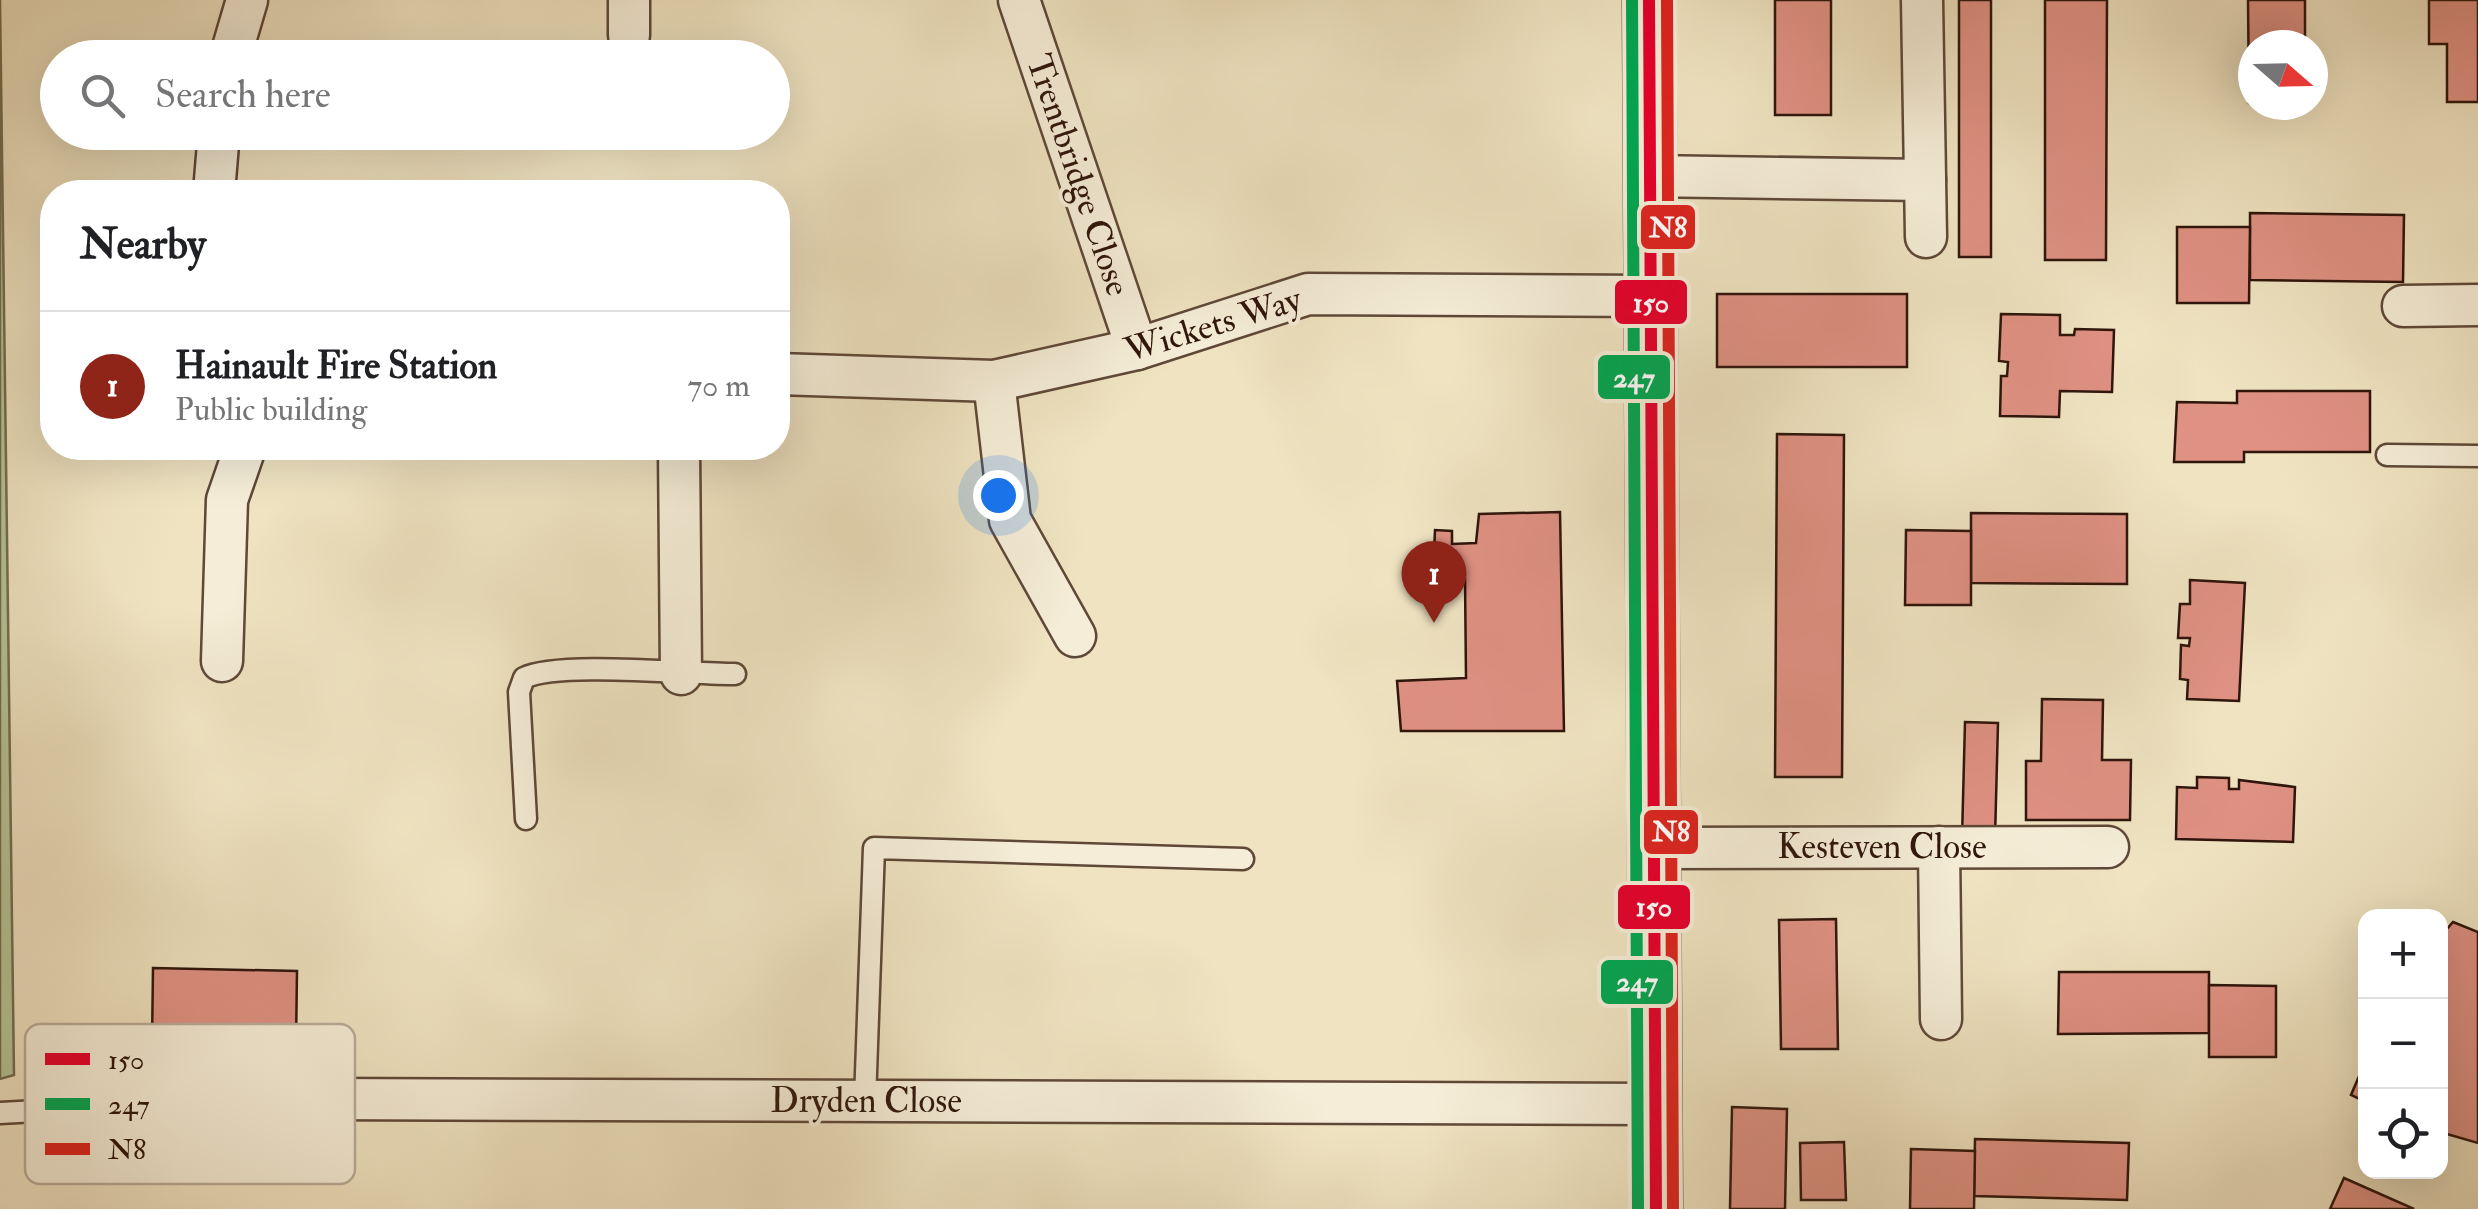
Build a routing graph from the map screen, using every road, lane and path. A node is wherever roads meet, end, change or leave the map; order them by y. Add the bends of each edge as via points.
1 (247, 0) edge
2 (1018, 0) edge
3 (1649, 0) edge
4 (1922, 0) edge
5 (235, 40) edge
6 (218, 150) edge
7 (1648, 176) junction
8 (215, 180) edge
9 (1925, 180) junction
10 (1926, 237) dead end
11 (1650, 296) junction
12 (2478, 305) edge
13 (2403, 306) dead end
14 (1137, 350) junction
15 (790, 374) edge
16 (994, 381) junction
17 (2387, 455) dead end
18 (2478, 456) edge
19 (242, 460) edge
20 (680, 460) edge
21 (1075, 636) dead end
22 (222, 661) dead end
23 (680, 674) junction
24 (735, 674) dead end
25 (526, 819) dead end
26 (2108, 846) dead end
27 (1939, 847) junction
28 (1655, 848) junction
29 (1244, 858) dead end
30 (1941, 1018) dead end
31 (355, 1099) edge
32 (866, 1101) junction
33 (1656, 1104) junction
34 (25, 1111) edge
35 (0, 1113) edge
36 (1656, 1209) edge

1 - 5 street
2 - 14 street, Trentbridge Close
3 - 7 street
4 - 9 street
6 - 8 street
7 - 9 street
7 - 11 street
9 - 10 street
11 - 14 street, Wickets Way via 1308,294
11 - 28 street
12 - 13 street
14 - 16 street, Wickets Way
15 - 16 street, Wickets Way
16 - 21 street via 1010,520
17 - 18 lane
19 - 22 street via 227,500
20 - 23 street
23 - 24 lane
23 - 25 lane via 534,672 524,678 519,692
26 - 27 street, Kesteven Close
27 - 28 street, Kesteven Close
27 - 30 street
28 - 33 street
29 - 32 lane via 874,848
31 - 32 street, Dryden Close
32 - 33 street, Dryden Close
33 - 36 street
34 - 35 lane

